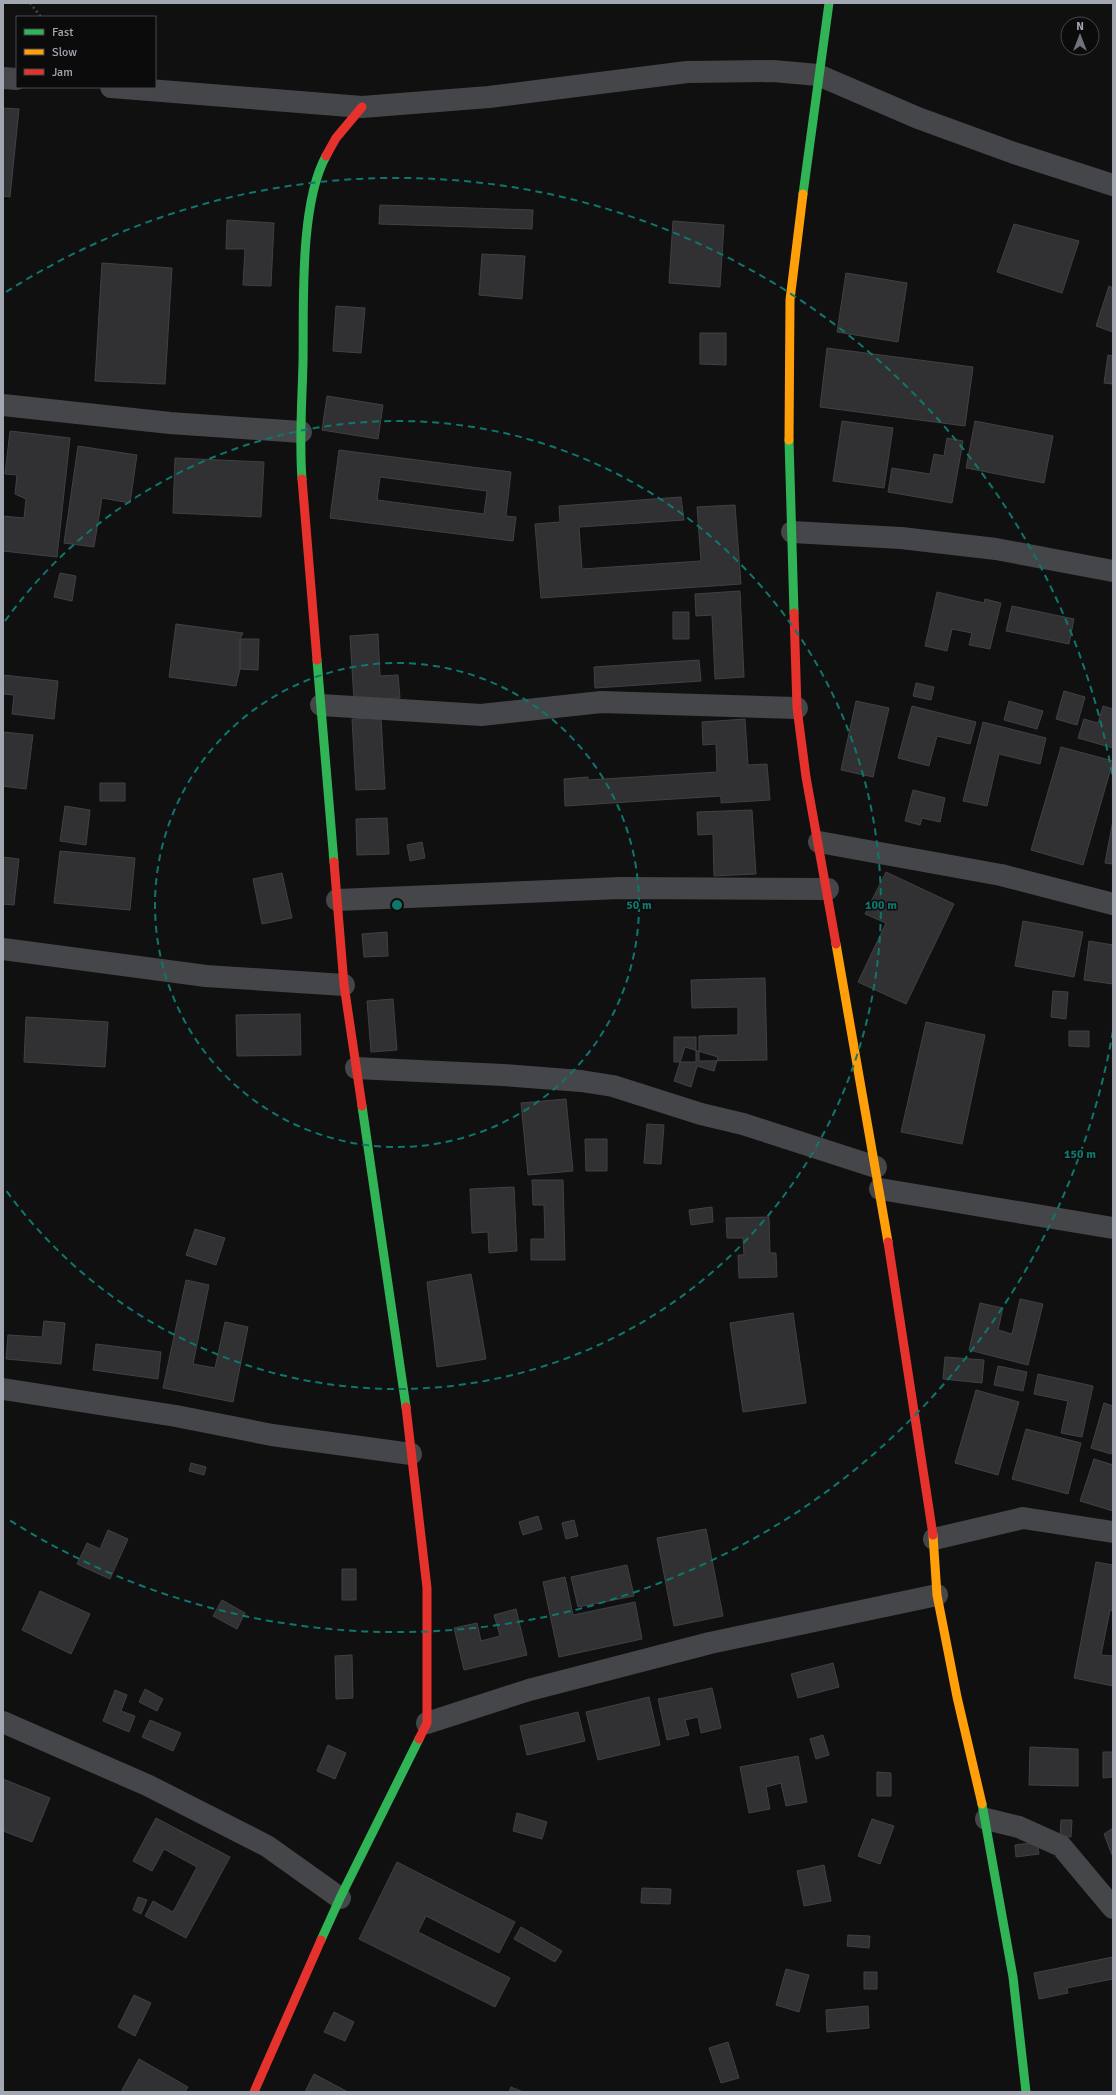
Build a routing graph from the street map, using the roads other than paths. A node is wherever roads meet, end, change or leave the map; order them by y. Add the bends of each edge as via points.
1 (829, 3) edge
2 (818, 75) junction
3 (3, 78) edge
4 (16, 79) edge
5 (124, 88) edge
6 (362, 107) junction
7 (1113, 185) edge
8 (3, 405) edge
9 (301, 432) junction
10 (792, 532) junction
11 (1113, 571) edge
12 (321, 705) junction
13 (796, 708) junction
14 (819, 842) junction
15 (828, 889) junction
16 (337, 900) junction
17 (1113, 904) edge
18 (3, 949) edge
19 (344, 985) junction
20 (356, 1068) junction
21 (876, 1168) junction
22 (880, 1189) junction
23 (1113, 1228) edge
24 (3, 1390) edge
25 (411, 1454) junction
26 (1113, 1532) edge
27 (934, 1539) junction
28 (937, 1596) junction
29 (3, 1722) edge
30 (427, 1724) junction
31 (986, 1819) junction
32 (340, 1898) junction
33 (1113, 1908) edge
34 (254, 2092) edge
35 (1026, 2092) edge

1 - 2 street
2 - 6 street via 773,71 687,72 489,97
2 - 7 street via 918,118
2 - 10 street via 790,300 788,412
3 - 4 street
5 - 6 street
6 - 9 street via 336,138 320,165 311,203 305,252
8 - 9 street via 170,423
9 - 12 street via 301,464
10 - 11 street via 901,538 988,548
10 - 13 street
12 - 13 street via 481,715 601,702
12 - 16 street
13 - 14 street
14 - 15 street
14 - 17 street via 1001,875
15 - 16 street via 620,888
15 - 21 street
16 - 19 street
18 - 19 street via 206,976
19 - 20 street
20 - 21 street via 503,1075 613,1086 701,1114 743,1124
20 - 25 street
21 - 22 street
22 - 23 street
22 - 27 street
24 - 25 street via 168,1415 272,1435
25 - 30 street via 427,1588
26 - 27 street via 1024,1518
27 - 28 street
28 - 30 street via 710,1643 529,1690
28 - 31 street via 957,1697
29 - 32 street via 147,1785 267,1846
30 - 32 street
31 - 33 street via 1019,1827 1061,1846
31 - 35 street via 1013,1977
32 - 34 street

